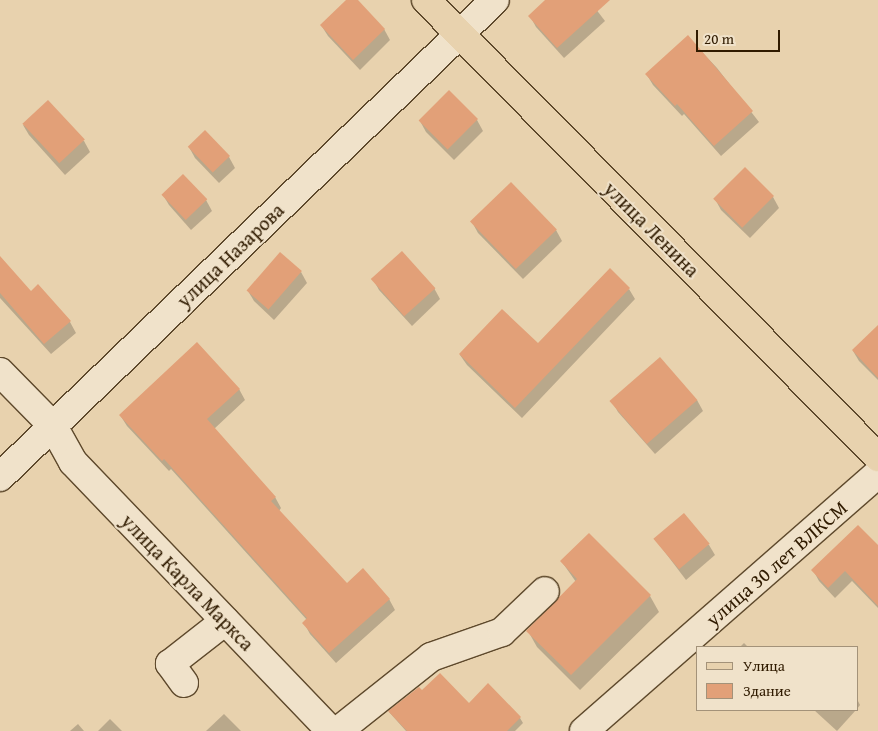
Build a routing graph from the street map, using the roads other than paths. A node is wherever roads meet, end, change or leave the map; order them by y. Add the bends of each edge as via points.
1 (426, 0) edge
2 (495, 0) edge
3 (459, 34) junction
4 (0, 372) edge
5 (53, 426) junction
6 (878, 457) edge
7 (878, 474) edge
8 (0, 477) edge
9 (545, 591) dead end
10 (225, 620) junction
11 (184, 683) dead end
12 (331, 731) edge
13 (338, 731) edge
14 (584, 731) edge

1 - 3 main road, улица Ленина
2 - 3 street, улица Назарова
3 - 5 street, улица Назарова
3 - 6 main road, улица Ленина
4 - 5 street, улица Карла Маркса
5 - 8 street, улица Назарова
5 - 10 street, улица Карла Маркса via 73,462
7 - 14 street, улица 30 лет ВЛКСМ
9 - 13 street via 502,632 432,657
10 - 11 street via 170,664
10 - 12 street, улица Карла Маркса

